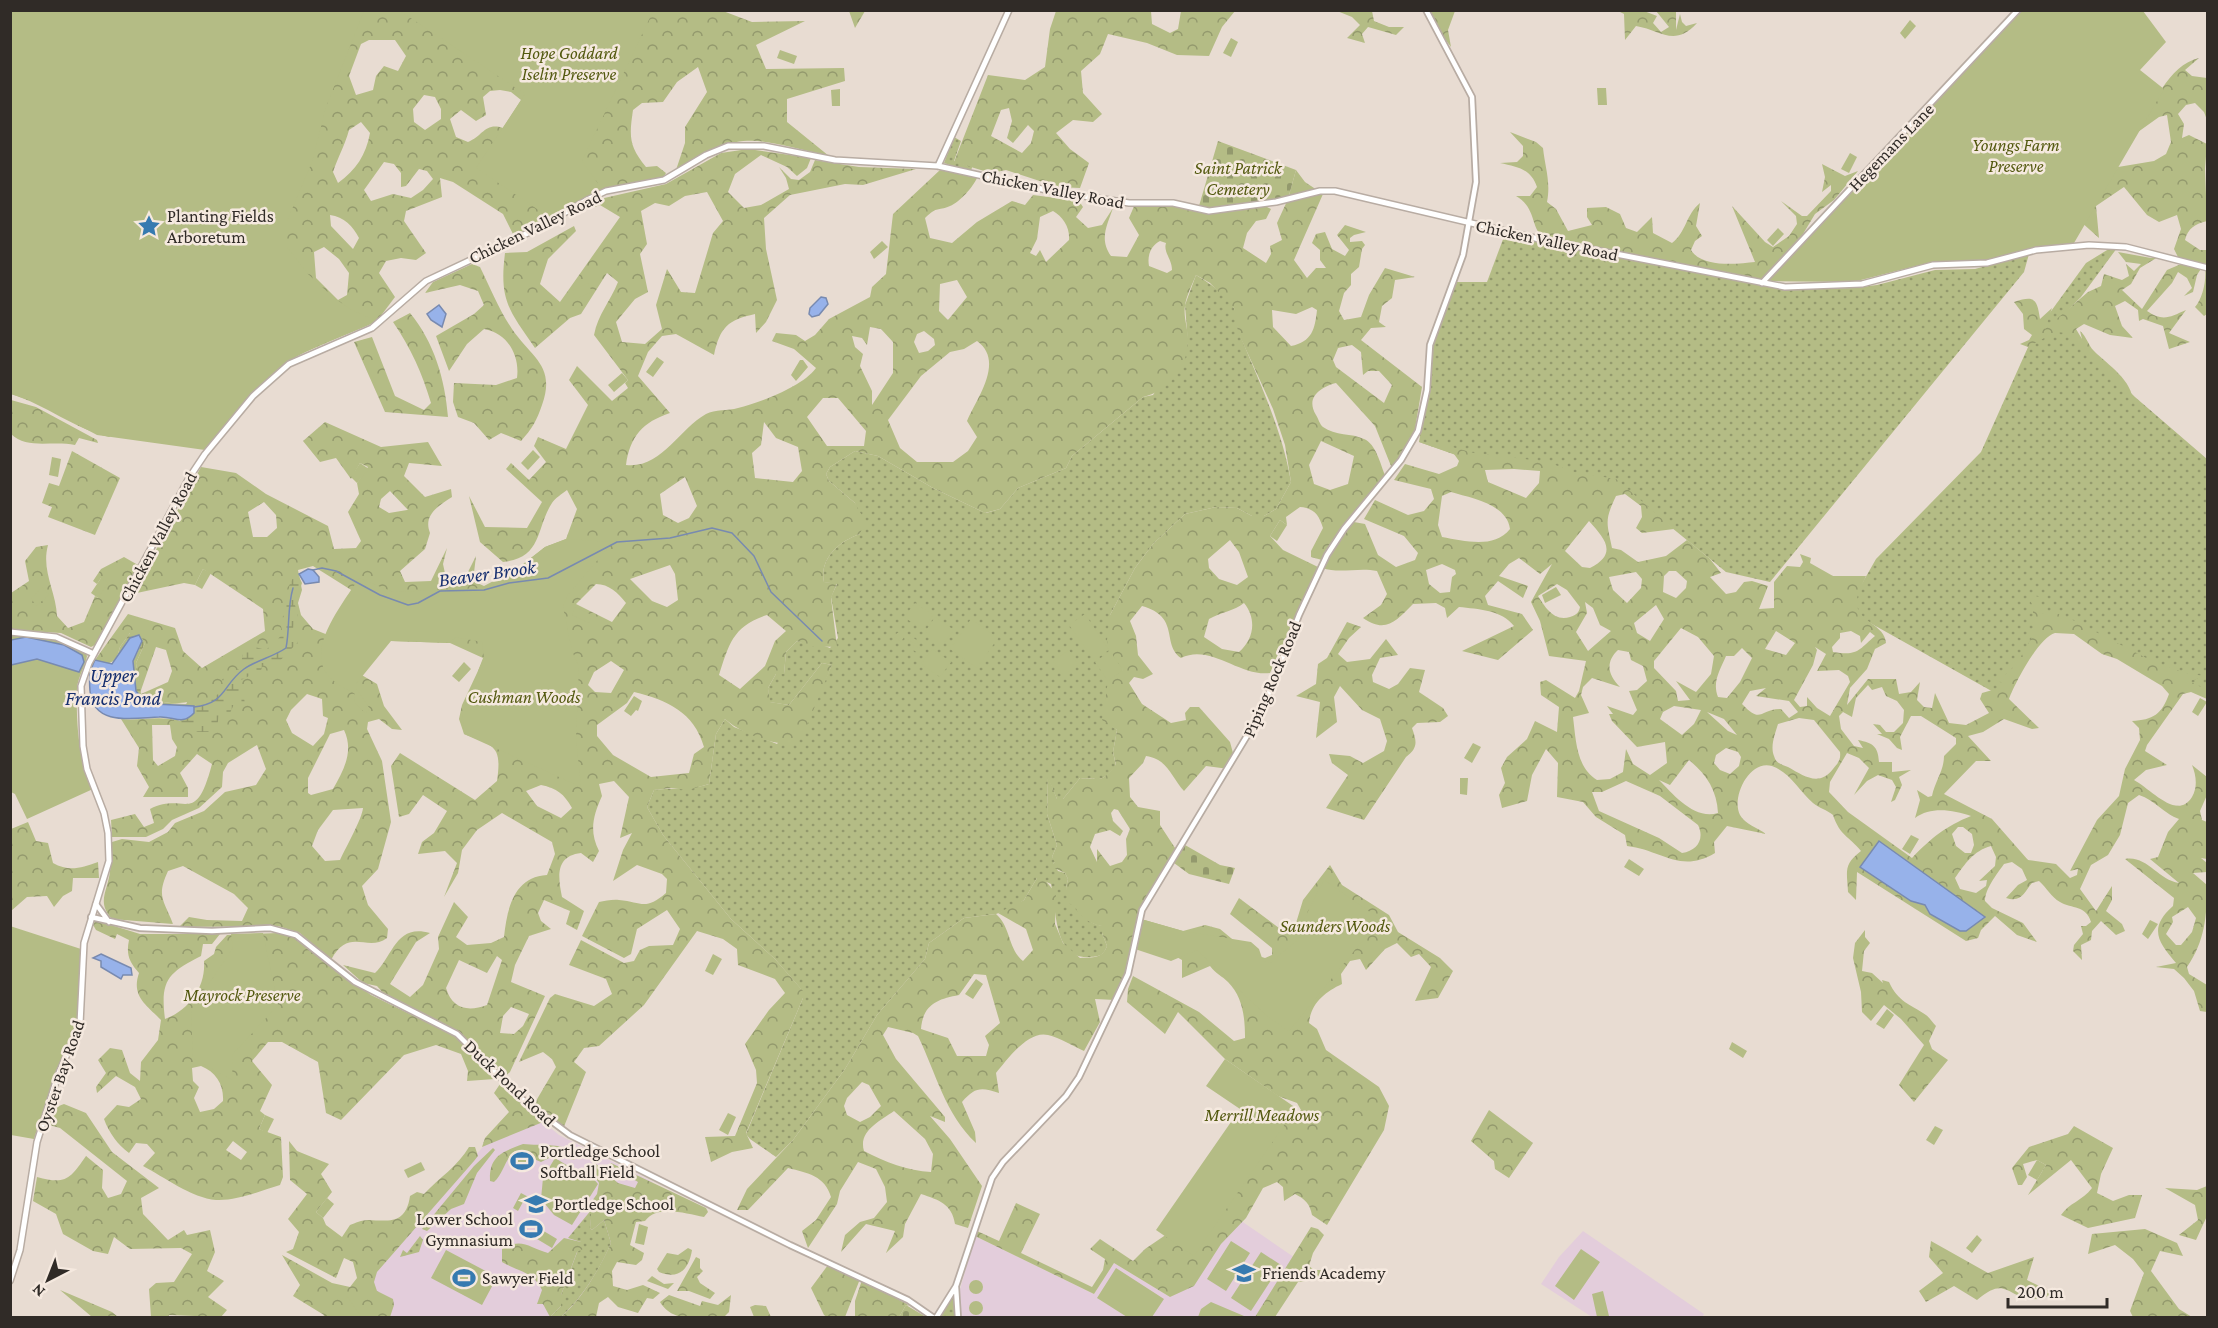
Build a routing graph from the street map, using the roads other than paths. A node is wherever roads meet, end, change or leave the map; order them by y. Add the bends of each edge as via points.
1 (1009, 10) edge
2 (1425, 10) edge
3 (2018, 10) edge
4 (938, 166) junction
5 (1470, 224) junction
6 (2208, 268) edge
7 (1762, 283) junction
8 (10, 632) edge
9 (100, 644) junction
10 (85, 649) junction
11 (94, 654) junction
12 (88, 663) junction
13 (96, 904) junction
14 (90, 919) junction
15 (109, 922) junction
16 (10, 1281) edge
17 (956, 1286) junction
18 (935, 1317) edge
19 (958, 1317) edge

1 - 4 main road
2 - 5 street, Piping Rock Road via 1464,78 1474,106 1476,182
3 - 7 street, Hegemans Lane
4 - 5 main road, Chicken Valley Road via 1051,191 1129,203 1173,203 1209,211 1335,191
4 - 9 main road, Chicken Valley Road via 836,160 764,146 728,146 664,180 601,193 426,281 377,325 289,364 255,393 195,467
5 - 7 main road, Chicken Valley Road
5 - 17 street, Piping Rock Road via 1456,278 1430,345 1427,390 1416,436 1327,555 1262,711 1142,910 1128,974 1079,1077 992,1178
6 - 7 main road, Chicken Valley Road via 2126,248 2089,245 2036,250 1988,262 1933,265 1862,284 1785,287
8 - 10 main road via 56,637
9 - 10 main road
9 - 11 main road, Chicken Valley Road
10 - 11 main road
10 - 12 main road, Oyster Bay Road
11 - 12 main road, Oyster Bay Road
12 - 13 main road, Oyster Bay Road via 81,686 84,757 103,808 109,842 108,872
13 - 14 main road, Oyster Bay Road
13 - 15 street
14 - 15 street, Duck Pond Road
14 - 16 main road, Oyster Bay Road via 84,943 80,1024 58,1075 37,1142 20,1250
15 - 18 street, Duck Pond Road via 140,928 220,931 270,928 296,935 355,982 457,1034 504,1082 566,1133 914,1303
17 - 18 street, Piping Rock Road
17 - 19 street

